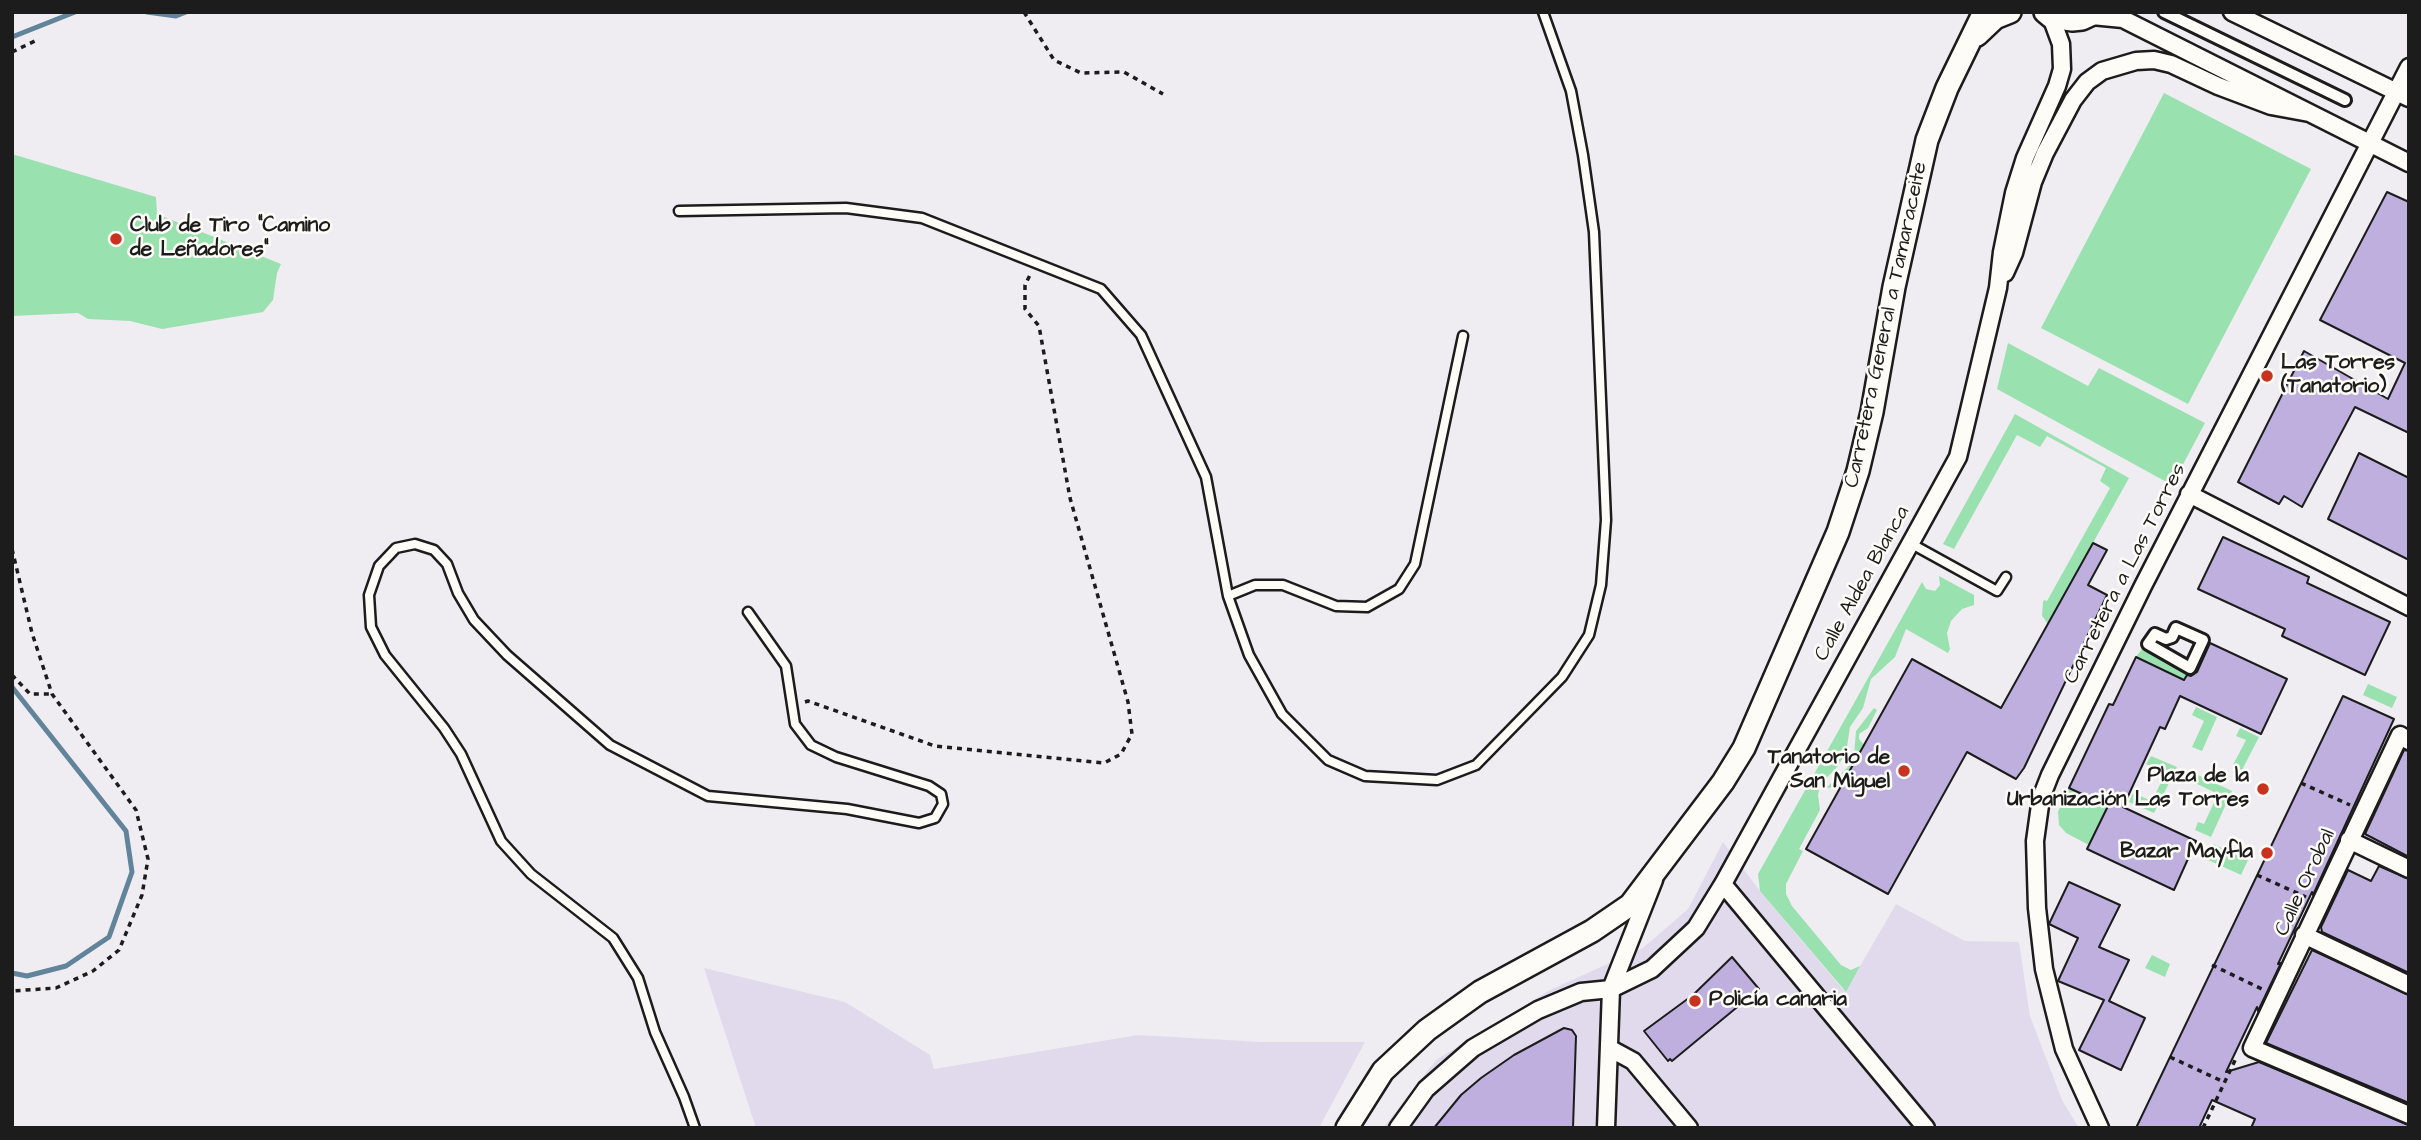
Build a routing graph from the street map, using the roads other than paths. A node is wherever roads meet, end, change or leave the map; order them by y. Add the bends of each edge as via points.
1 (1544, 12) edge
2 (1984, 12) edge
3 (2010, 12) edge
4 (2164, 12) edge
5 (2232, 12) edge
6 (2044, 14) edge
7 (2094, 14) edge
8 (1969, 44) junction
9 (2409, 67) edge
10 (2402, 95) edge
11 (2345, 100) dead end
12 (2309, 113) junction
13 (2370, 142) junction
14 (2409, 163) edge
15 (679, 211) dead end
16 (1998, 288) junction
17 (1463, 336) dead end
18 (2189, 494) junction
19 (1910, 543) junction
20 (2006, 577) dead end
21 (1228, 596) junction
22 (2409, 607) edge
23 (748, 612) dead end
24 (2155, 634) joint
25 (2404, 738) edge
26 (2349, 840) junction
27 (1657, 869) junction
28 (2409, 869) edge
29 (1723, 884) junction
30 (2304, 935) junction
31 (1796, 972) junction
32 (2409, 985) edge
33 (1611, 989) junction
34 (1793, 992) dead end
35 (1609, 1048) junction
36 (2409, 1115) edge
37 (695, 1128) edge
38 (1347, 1128) edge
39 (1398, 1128) edge
40 (1606, 1128) edge
41 (1689, 1128) edge
42 (1926, 1128) edge
43 (2100, 1128) edge

1 - 21 lane via 1570,91 1594,232 1606,520 1601,586 1589,635 1562,677 1476,765 1437,780 1365,776 1328,760 1282,714 1248,655
2 - 8 main road, Carretera General a Tamaraceite
3 - 8 main road, Carretera General a Tamaraceite via 1995,18
4 - 11 street
5 - 10 street
6 - 7 main road via 2072,20
6 - 16 street, Calle Aldea Blanca via 2061,44 2062,69 2014,193
7 - 12 street via 2123,19
8 - 27 main road, Carretera General a Tamaraceite via 1927,140 1872,412 1838,532 1744,748
9 - 10 street, Carretera a Las Torres
10 - 13 street, Carretera a Las Torres
12 - 13 street
12 - 16 street, Calle Aldea Blanca via 2270,106 2154,60 2102,71 2073,100 2045,153 2014,253
13 - 14 street
13 - 18 street, Carretera a Las Torres
15 - 21 lane via 846,208 922,218 1101,289 1142,335 1206,477
16 - 19 street, Calle Aldea Blanca via 1958,457
17 - 21 lane via 1415,564 1399,589 1367,607 1336,606 1283,585 1255,586
18 - 22 street
18 - 43 street, Carretera a Las Torres via 2050,775 2038,819 2036,885 2044,969 2064,1049
19 - 20 lane via 1997,591
19 - 29 street, Calle Aldea Blanca
23 - 37 lane via 786,666 795,724 811,745 929,786 940,794 943,804 935,818 919,823 847,808 708,796 610,745 474,620 447,564 434,550 415,544 396,548 379,566 369,596 371,627 385,655 461,754 501,841 531,874 613,938 638,978
24 - 24 street via 2166,639 2176,628 2203,640 2190,668 2148,644
25 - 26 street, Calle Orobal
26 - 28 street
26 - 30 street, Calle Orobal
27 - 33 street
27 - 38 main road, Carretera General a Tamaraceite via 1614,918 1480,992 1427,1030 1384,1071
29 - 31 street
29 - 33 street, Calle Aldea Blanca via 1696,928 1652,969
30 - 32 street
30 - 36 street, Calle Orobal via 2252,1048
31 - 34 street
31 - 42 street
33 - 35 street
33 - 39 street, Calle Aldea Blanca via 1581,992 1538,1010 1473,1048 1426,1089
35 - 40 street
35 - 41 street via 1633,1061

